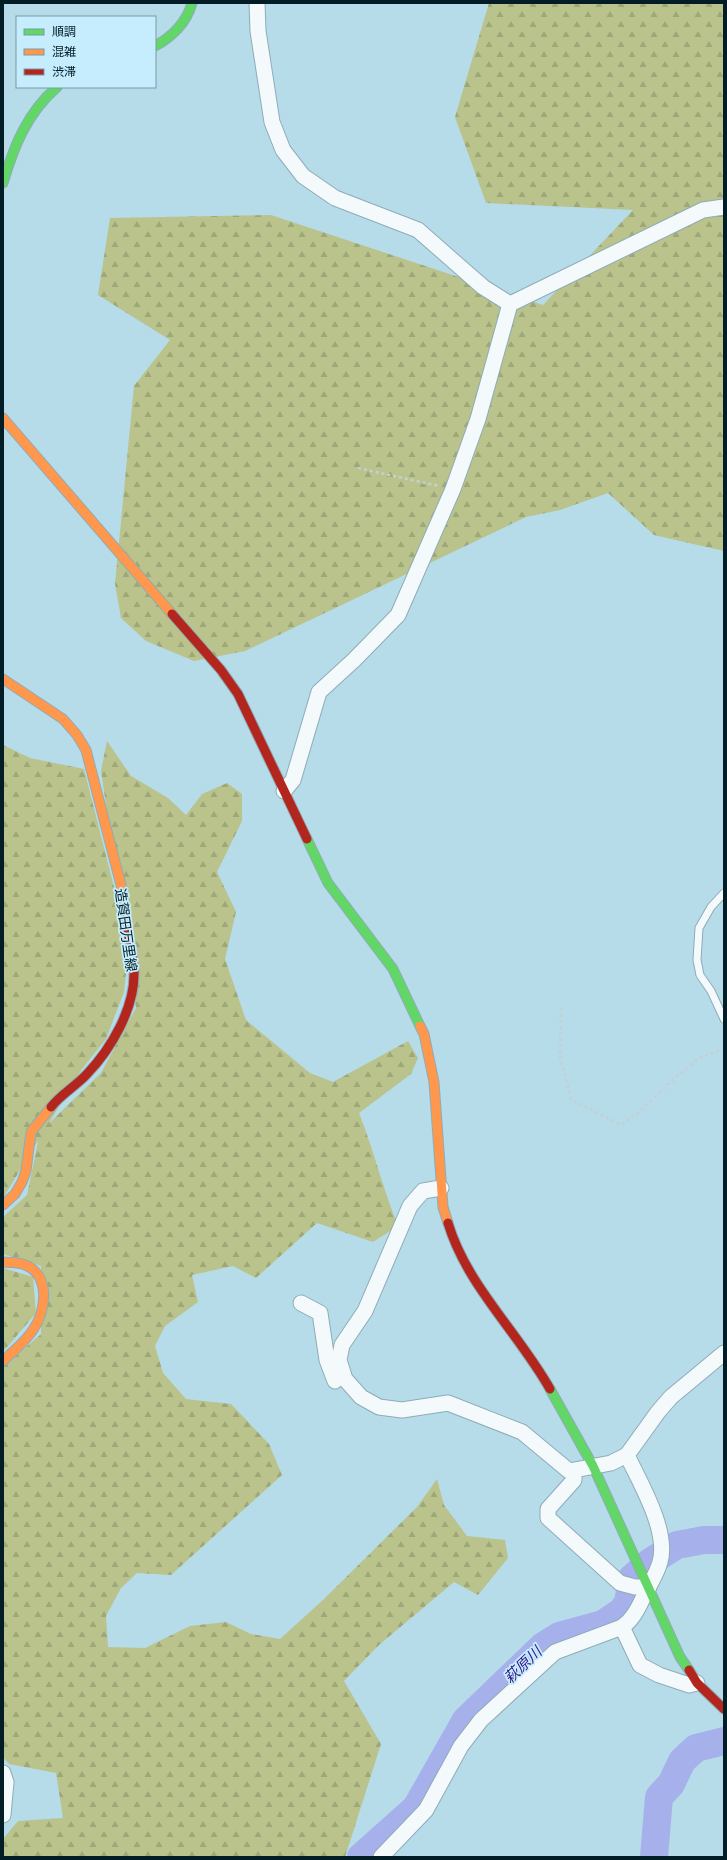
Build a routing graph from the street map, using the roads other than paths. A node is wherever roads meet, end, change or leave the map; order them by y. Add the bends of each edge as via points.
1 (192, 3) edge
2 (256, 3) edge
3 (156, 46) edge
4 (56, 88) edge
5 (3, 183) edge
6 (724, 207) edge
7 (510, 304) junction
8 (3, 418) edge
9 (3, 679) edge
10 (284, 791) junction
11 (724, 893) edge
12 (724, 1019) edge
13 (441, 1188) junction
14 (3, 1205) edge
15 (3, 1262) edge
16 (301, 1303) dead end
17 (724, 1353) edge
18 (3, 1361) edge
19 (362, 1397) junction
20 (627, 1455) junction
21 (593, 1466) junction
22 (574, 1471) junction
23 (643, 1584) junction
24 (622, 1627) junction
25 (697, 1683) junction
26 (724, 1709) edge
27 (3, 1774) edge
28 (3, 1815) edge
29 (381, 1857) edge

1 - 3 street via 178,29
2 - 7 street via 272,122 283,150 303,176 335,198 418,230 483,287
4 - 5 street via 35,107 15,143
6 - 7 street via 703,210
7 - 10 street via 478,419 454,488 398,615 319,692 293,780
8 - 10 street via 221,670 238,694
9 - 14 street, 造賀田万里線 via 63,719 86,750 121,886 134,973 124,1017 112,1043 87,1074 54,1103 31,1132 22,1182 15,1194
10 - 13 street via 328,883 393,969 424,1034 434,1082
11 - 12 lane via 711,907 699,928 696,960 700,975
13 - 19 street via 423,1191 410,1206 364,1311 342,1345 339,1360 345,1379
13 - 21 street via 443,1207 458,1250 476,1283 540,1371
15 - 18 street via 24,1265 37,1272 42,1282 44,1303 33,1331
16 - 19 street via 320,1313 327,1360 335,1381 358,1401
17 - 20 street via 671,1397
19 - 22 street via 379,1407 402,1410 448,1403 522,1432 560,1465
20 - 21 street via 611,1463
20 - 23 street via 655,1515 660,1532 661,1560 655,1576
21 - 22 street
21 - 23 street via 629,1545
22 - 23 street via 574,1480 548,1509 548,1518 620,1583
23 - 24 street via 631,1621
23 - 25 street via 680,1657
24 - 25 street via 640,1665 659,1675 689,1685
24 - 29 street via 555,1652 481,1720 461,1746 426,1810
25 - 26 street
27 - 28 street via 6,1782

